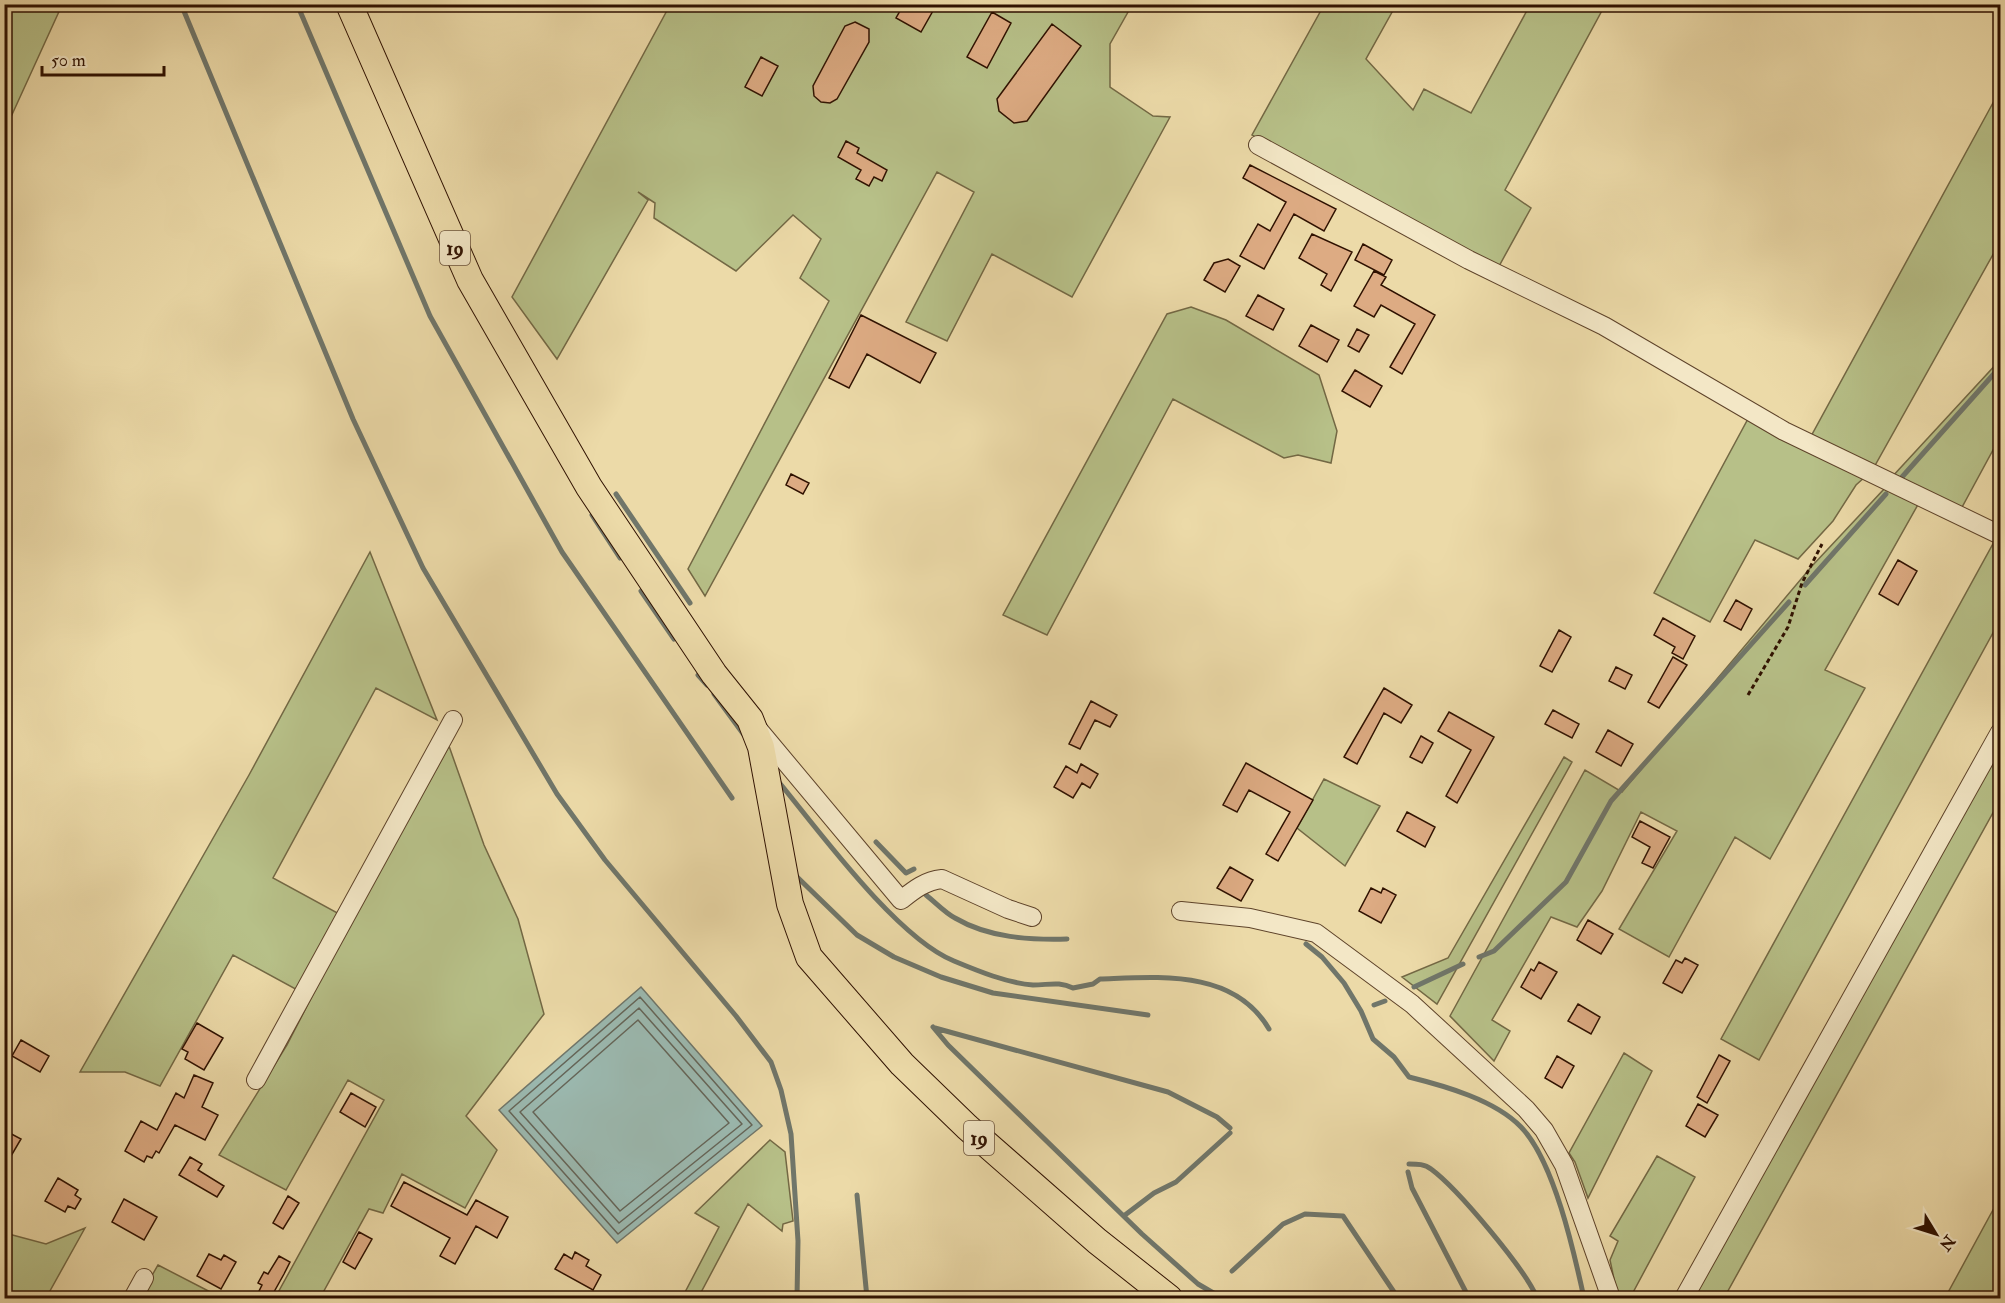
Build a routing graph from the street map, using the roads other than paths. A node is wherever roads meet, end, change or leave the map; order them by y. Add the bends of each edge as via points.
1 (349, 4) edge
2 (1258, 145) dead end
3 (2001, 535) edge
4 (750, 718) junction
5 (453, 720) dead end
6 (2001, 732) edge
7 (1182, 911) dead end
8 (1032, 917) dead end
9 (256, 1080) dead end
10 (144, 1278) dead end
11 (133, 1299) edge
12 (1169, 1299) edge
13 (1611, 1299) edge
14 (1684, 1299) edge

1 - 4 highway, 19 via 470,280 589,487 714,674
2 - 3 street via 1469,260 1604,327 1784,431
4 - 8 street via 901,900 918,886 942,879
4 - 12 highway, 19 via 761,747 790,904 808,957 902,1064 967,1127 1097,1242
5 - 9 street
6 - 14 street
7 - 13 street via 1250,918 1316,933 1412,1004 1544,1130 1564,1165
10 - 11 street

